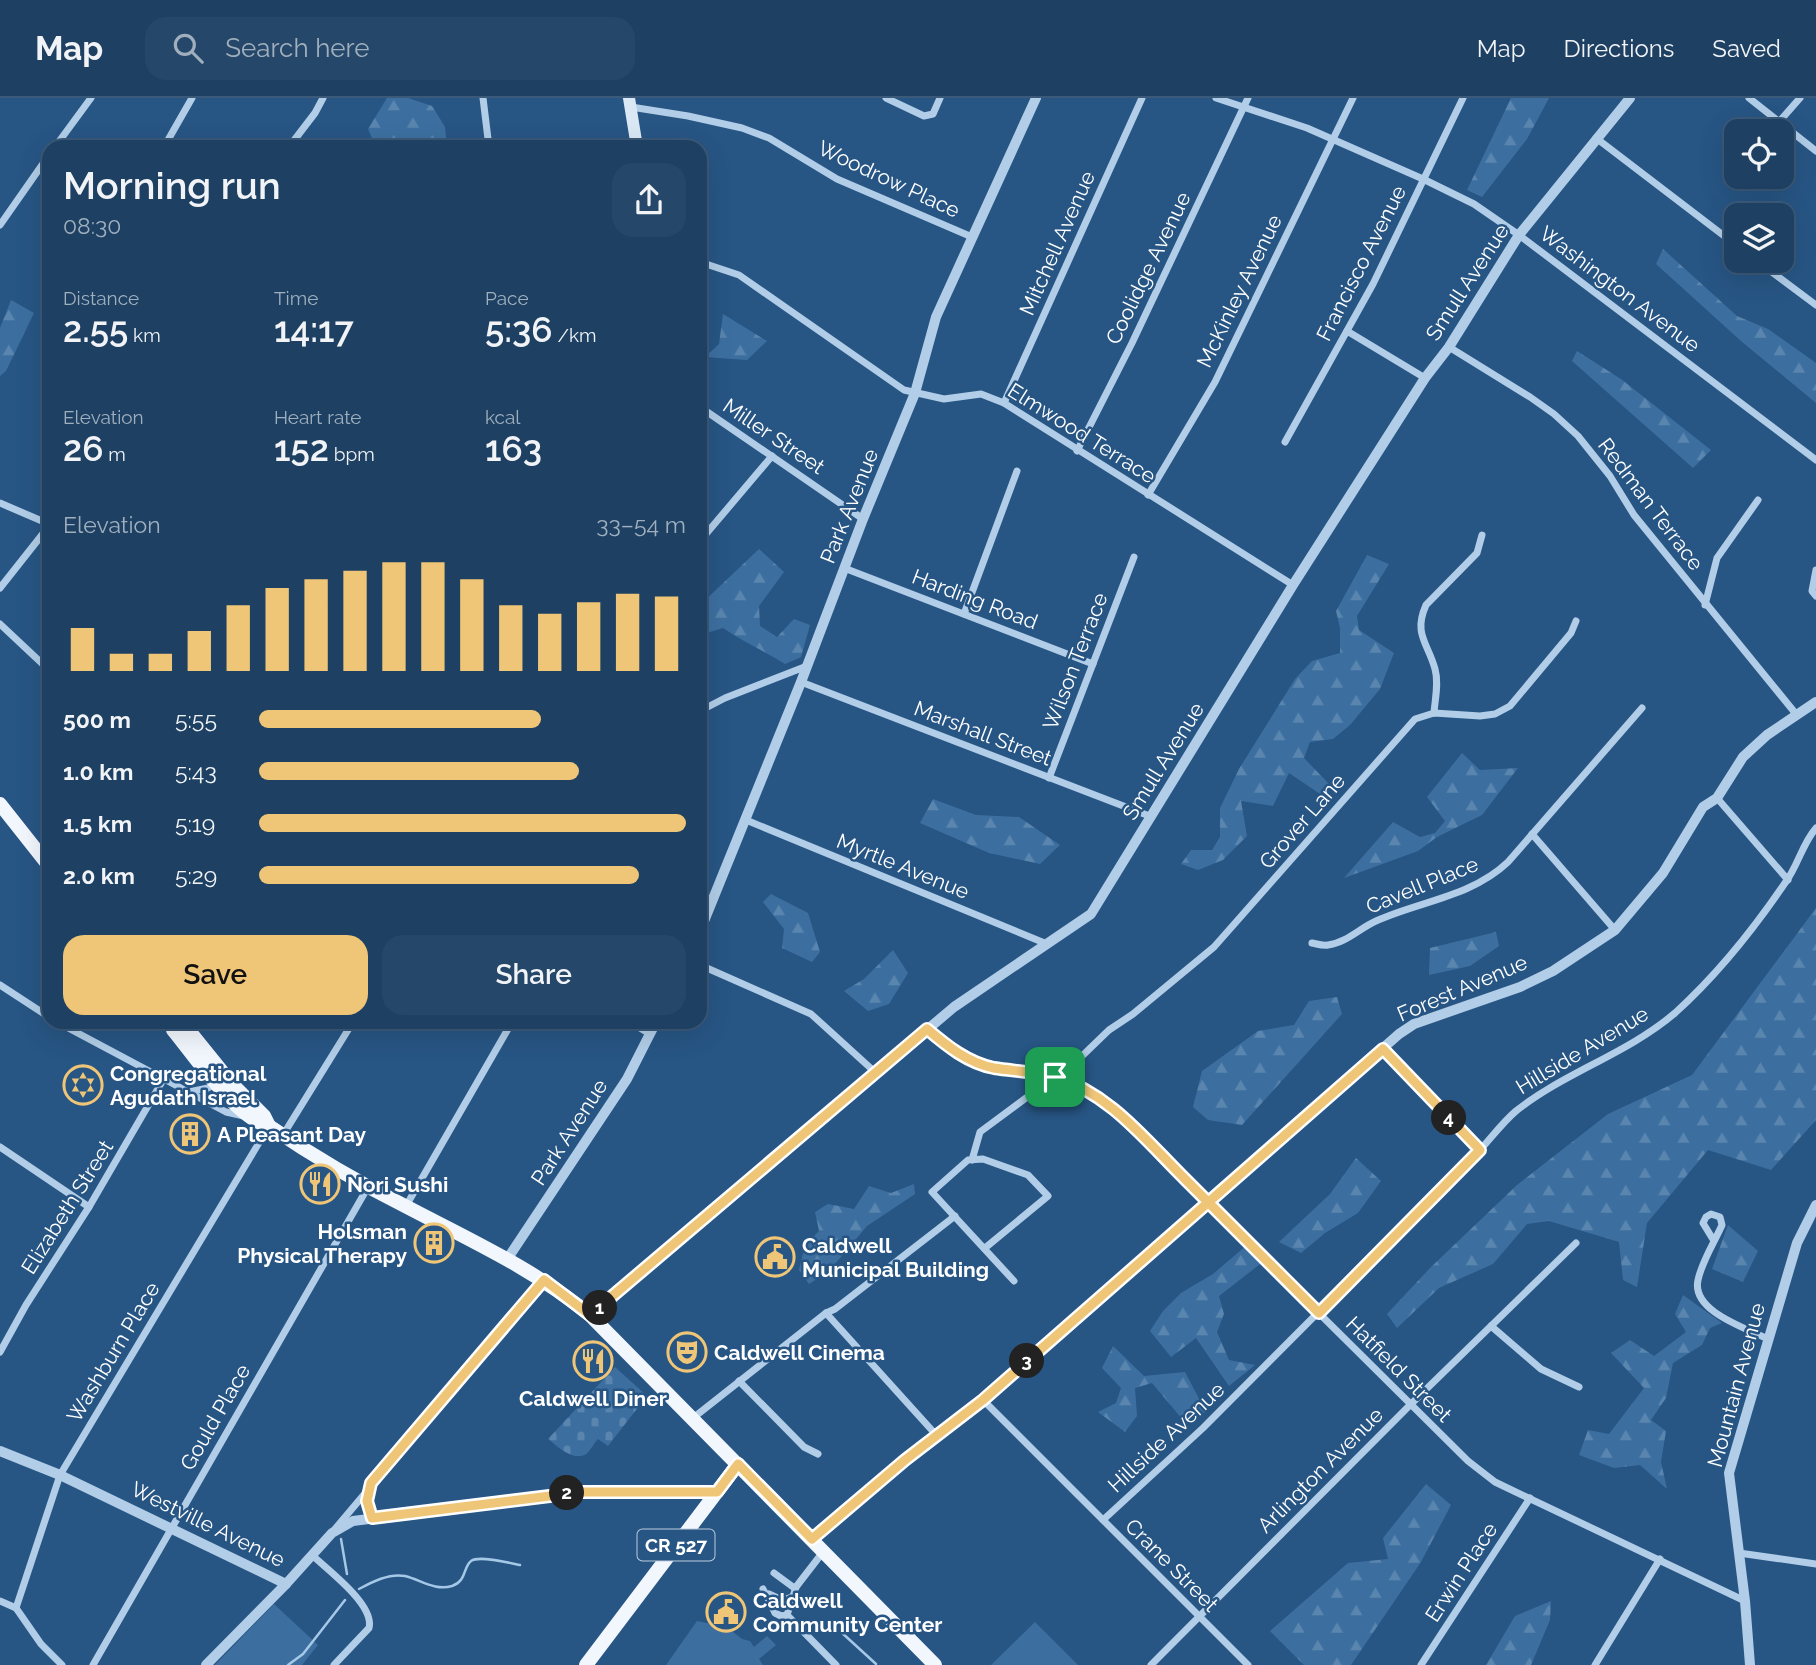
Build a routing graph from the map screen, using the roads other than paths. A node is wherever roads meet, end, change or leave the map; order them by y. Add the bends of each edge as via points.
1 (91, 98) edge
2 (192, 98) edge
3 (323, 98) edge
4 (483, 98) edge
5 (886, 98) edge
6 (940, 98) edge
7 (1036, 98) edge
8 (1142, 98) edge
9 (1216, 98) edge
10 (1248, 98) edge
11 (1353, 98) edge
12 (1463, 98) edge
13 (1630, 98) edge
14 (1749, 98) edge
15 (1800, 98) edge
16 (630, 102) edge
17 (1244, 107) junction
18 (1775, 119) edge
19 (1782, 119) edge
20 (1794, 134) edge
21 (1596, 138) junction
22 (1333, 139) junction
23 (60, 140) edge
24 (168, 140) edge
25 (294, 140) edge
26 (488, 140) edge
27 (636, 140) edge
28 (1816, 151) edge
29 (42, 165) edge
30 (1423, 179) junction
31 (0, 225) edge
32 (1519, 235) junction
33 (1724, 236) edge
34 (972, 237) junction
35 (707, 264) edge
36 (1773, 273) edge
37 (1816, 305) edge
38 (1347, 331) junction
39 (1449, 346) junction
40 (1425, 379) junction
41 (915, 393) junction
42 (1004, 403) junction
43 (707, 412) edge
44 (1285, 442) dead end
45 (1077, 450) junction
46 (772, 456) junction
47 (1816, 460) edge
48 (1017, 471) dead end
49 (1148, 495) junction
50 (1758, 500) dead end
51 (0, 503) edge
52 (863, 519) junction
53 (42, 522) edge
54 (707, 533) edge
55 (42, 534) edge
56 (1482, 536) dead end
57 (1134, 557) dead end
58 (844, 568) junction
59 (1816, 570) edge
60 (1293, 585) junction
61 (0, 588) edge
62 (1816, 596) edge
63 (1705, 605) junction
64 (964, 614) junction
65 (1576, 621) dead end
66 (0, 624) edge
67 (42, 663) edge
68 (1093, 664) junction
69 (807, 666) junction
70 (801, 681) junction
71 (1816, 702) edge
72 (707, 708) edge
73 (1642, 708) dead end
74 (1434, 713) junction
75 (1796, 714) junction
76 (1049, 778) junction
77 (1717, 798) junction
78 (0, 804) edge
79 (1152, 817) junction
80 (746, 820) junction
81 (1816, 828) edge
82 (1532, 834) junction
83 (42, 857) edge
84 (1788, 880) junction
85 (707, 912) edge
86 (1615, 930) junction
87 (1312, 943) dead end
88 (1047, 944) junction
89 (707, 968) edge
90 (0, 985) edge
91 (42, 1012) edge
92 (70, 1029) edge
93 (173, 1029) edge
94 (187, 1029) edge
95 (349, 1029) edge
96 (508, 1029) edge
97 (642, 1029) edge
98 (652, 1029) edge
99 (927, 1029) junction
100 (650, 1034) junction
101 (1383, 1049) junction
102 (876, 1073) junction
103 (1055, 1077) junction
104 (163, 1080) junction
105 (222, 1081) junction
106 (189, 1092) junction
107 (248, 1117) junction
108 (269, 1126) junction
109 (283, 1136) junction
110 (0, 1147) edge
111 (1480, 1150) junction
112 (972, 1160) junction
113 (368, 1186) junction
114 (1209, 1203) junction
115 (1816, 1205) edge
116 (89, 1207) junction
117 (405, 1207) junction
118 (955, 1216) junction
119 (1714, 1241) dead end
120 (1576, 1243) dead end
121 (985, 1248) junction
122 (508, 1258) junction
123 (544, 1280) junction
124 (1014, 1282) dead end
125 (826, 1313) junction
126 (1319, 1313) junction
127 (590, 1315) junction
128 (1490, 1326) junction
129 (1768, 1339) junction
130 (0, 1352) edge
131 (739, 1381) junction
132 (1579, 1387) dead end
133 (983, 1400) junction
134 (1410, 1405) junction
135 (693, 1418) junction
136 (938, 1437) junction
137 (0, 1451) edge
138 (818, 1454) dead end
139 (738, 1464) junction
140 (60, 1475) junction
141 (371, 1483) junction
142 (717, 1492) junction
143 (1530, 1498) junction
144 (372, 1518) junction
145 (1103, 1520) junction
146 (171, 1527) junction
147 (332, 1532) junction
148 (812, 1539) junction
149 (824, 1552) junction
150 (1739, 1553) junction
151 (312, 1555) junction
152 (1660, 1559) junction
153 (1816, 1564) edge
154 (774, 1573) dead end
155 (286, 1584) junction
156 (796, 1587) junction
157 (792, 1597) junction
158 (0, 1601) edge
159 (1745, 1601) junction
160 (16, 1608) junction
161 (788, 1615) junction
162 (1199, 1616) junction
163 (62, 1665) edge
164 (93, 1665) edge
165 (206, 1665) edge
166 (334, 1665) edge
167 (586, 1665) edge
168 (836, 1665) edge
169 (935, 1665) edge
170 (1151, 1665) edge
171 (1248, 1665) edge
172 (1421, 1665) edge
173 (1595, 1665) edge
174 (1750, 1665) edge

1 - 23 street
2 - 24 street
3 - 25 street
4 - 26 street
5 - 6 street via 923,116 933,114
7 - 34 street, Park Avenue
8 - 42 street, Mitchell Avenue
9 - 17 street, Washington Avenue
10 - 17 street, Coolidge Avenue
11 - 22 street, McKinley Avenue
12 - 30 street, Francisco Avenue
13 - 21 street, Smull Avenue
14 - 18 street
15 - 19 street
16 - 27 main road
16 - 34 street, Woodrow Place via 769,138 837,179
17 - 22 street, Washington Avenue
17 - 45 street, Coolidge Avenue
20 - 28 street
21 - 32 street, Smull Avenue
21 - 33 street
22 - 30 street, Washington Avenue
22 - 49 street, McKinley Avenue via 1214,382
29 - 31 street
30 - 32 street, Washington Avenue via 1474,204
30 - 38 street, Francisco Avenue
32 - 39 street, Smull Avenue
32 - 47 street, Washington Avenue
34 - 41 street, Park Avenue via 933,324
35 - 41 street, Elmwood Terrace via 739,275 904,390
36 - 37 street
38 - 40 street
38 - 44 street, Francisco Avenue
39 - 40 street, Smull Avenue
39 - 63 street, Redman Terrace via 1530,397 1578,436
40 - 60 street, Smull Avenue
41 - 42 street, Elmwood Terrace via 944,399 981,394
41 - 52 street, Park Avenue
42 - 45 street, Elmwood Terrace
43 - 46 street, Miller Street
45 - 49 street, Elmwood Terrace
46 - 52 street, Miller Street
46 - 54 street
48 - 64 street
49 - 60 street, Elmwood Terrace
50 - 63 street via 1717,558
51 - 53 street
52 - 58 street, Park Avenue
55 - 61 street
56 - 74 street via 1477,553 1422,614 1421,636 1436,669
57 - 68 street, Wilson Terrace
58 - 64 street, Harding Road
58 - 69 street, Park Avenue
59 - 62 street via 1812,591
60 - 79 street, Smull Avenue
63 - 75 street, Redman Terrace
64 - 68 street, Harding Road
65 - 74 street via 1510,706 1480,716
66 - 67 street
68 - 76 street, Wilson Terrace
69 - 70 street, Park Avenue
69 - 72 street
70 - 76 street, Marshall Street
70 - 80 street, Park Avenue
71 - 75 street, Forest Avenue
73 - 82 street, Cavell Place
74 - 103 street, Grover Lane via 1407,727 1214,947
75 - 77 street, Forest Avenue via 1744,757
76 - 79 street, Marshall Street
77 - 84 street
77 - 86 street, Forest Avenue via 1703,807 1663,873
78 - 83 main road
79 - 88 street, Smull Avenue via 1091,914
80 - 85 street, Park Avenue
80 - 88 street, Myrtle Avenue
81 - 84 street, Hillside Avenue
82 - 86 street
82 - 87 street, Cavell Place via 1502,868 1478,884 1387,916 1344,940
84 - 111 street, Hillside Avenue via 1741,944 1672,1015 1644,1036 1542,1093 1516,1112
86 - 101 street, Forest Avenue via 1553,971 1500,995 1414,1024
88 - 99 street, Smull Avenue
89 - 102 street via 811,1014
90 - 91 street
92 - 104 street
93 - 105 main road
94 - 105 main road
95 - 109 street
96 - 117 street
97 - 100 street
98 - 100 street, Park Avenue
99 - 102 street, Smull Avenue
99 - 103 street, Hatfield Street via 964,1057 991,1067
100 - 122 street, Park Avenue via 627,1079
101 - 111 street
101 - 114 street, Forest Avenue
102 - 127 street, Smull Avenue
103 - 112 street, Grover Lane via 980,1132
103 - 114 street, Hatfield Street via 1110,1105
104 - 106 street
104 - 116 street, Elizabeth Street
105 - 106 street
105 - 107 main road
105 - 108 main road via 264,1116
106 - 107 street via 226,1112
107 - 108 main road
108 - 109 main road
108 - 140 street, Washburn Place
109 - 113 main road
110 - 116 street
111 - 126 street, Hillside Avenue
112 - 118 street via 932,1192
112 - 121 street via 983,1159 1028,1175 1048,1196
113 - 117 main road
113 - 146 street, Gould Place
114 - 126 street, Hatfield Street
114 - 133 street, Forest Avenue
115 - 129 street, Mountain Avenue via 1797,1243
116 - 130 street, Elizabeth Street
117 - 122 main road
118 - 121 street
118 - 125 street
119 - 129 street via 1698,1279 1701,1300 1712,1311
120 - 128 street, Arlington Avenue
121 - 124 street
122 - 123 main road
123 - 127 main road
123 - 141 street
125 - 131 street
125 - 136 street
126 - 134 street, Hatfield Street
126 - 145 street, Hillside Avenue
127 - 135 main road
128 - 132 street via 1541,1370
128 - 134 street, Arlington Avenue
129 - 150 street, Mountain Avenue via 1729,1473
131 - 135 street
131 - 138 street via 804,1447
133 - 136 street, Forest Avenue
133 - 145 street, Crane Street
134 - 143 street, Hatfield Street via 1495,1482
134 - 162 street, Arlington Avenue
135 - 139 main road
136 - 148 street, Forest Avenue
137 - 140 street, Westville Avenue
139 - 142 main road, CR 527
139 - 148 main road
140 - 146 street, Westville Avenue
140 - 160 street, Washburn Place
141 - 144 street via 367,1501
141 - 147 street
142 - 144 street, Westville Avenue via 582,1492
142 - 167 main road, CR 527
143 - 152 street, Hatfield Street
143 - 172 street, Erwin Place
144 - 147 street, Westville Avenue
145 - 162 street, Crane Street
146 - 155 street, Westville Avenue
146 - 164 street, Gould Place
147 - 151 street, Westville Avenue
148 - 149 main road
149 - 156 street
149 - 169 main road
150 - 153 street
150 - 159 street, Mountain Avenue
151 - 155 street, Westville Avenue
151 - 166 street via 364,1605 371,1620 369,1628
152 - 159 street, Hatfield Street
152 - 173 street
154 - 156 street
155 - 165 street
156 - 157 street
157 - 161 street
157 - 161 street via 778,1599 763,1589 775,1613
158 - 160 street
159 - 174 street, Mountain Avenue
160 - 163 street
161 - 168 street
162 - 170 street, Arlington Avenue
162 - 171 street, Crane Street

